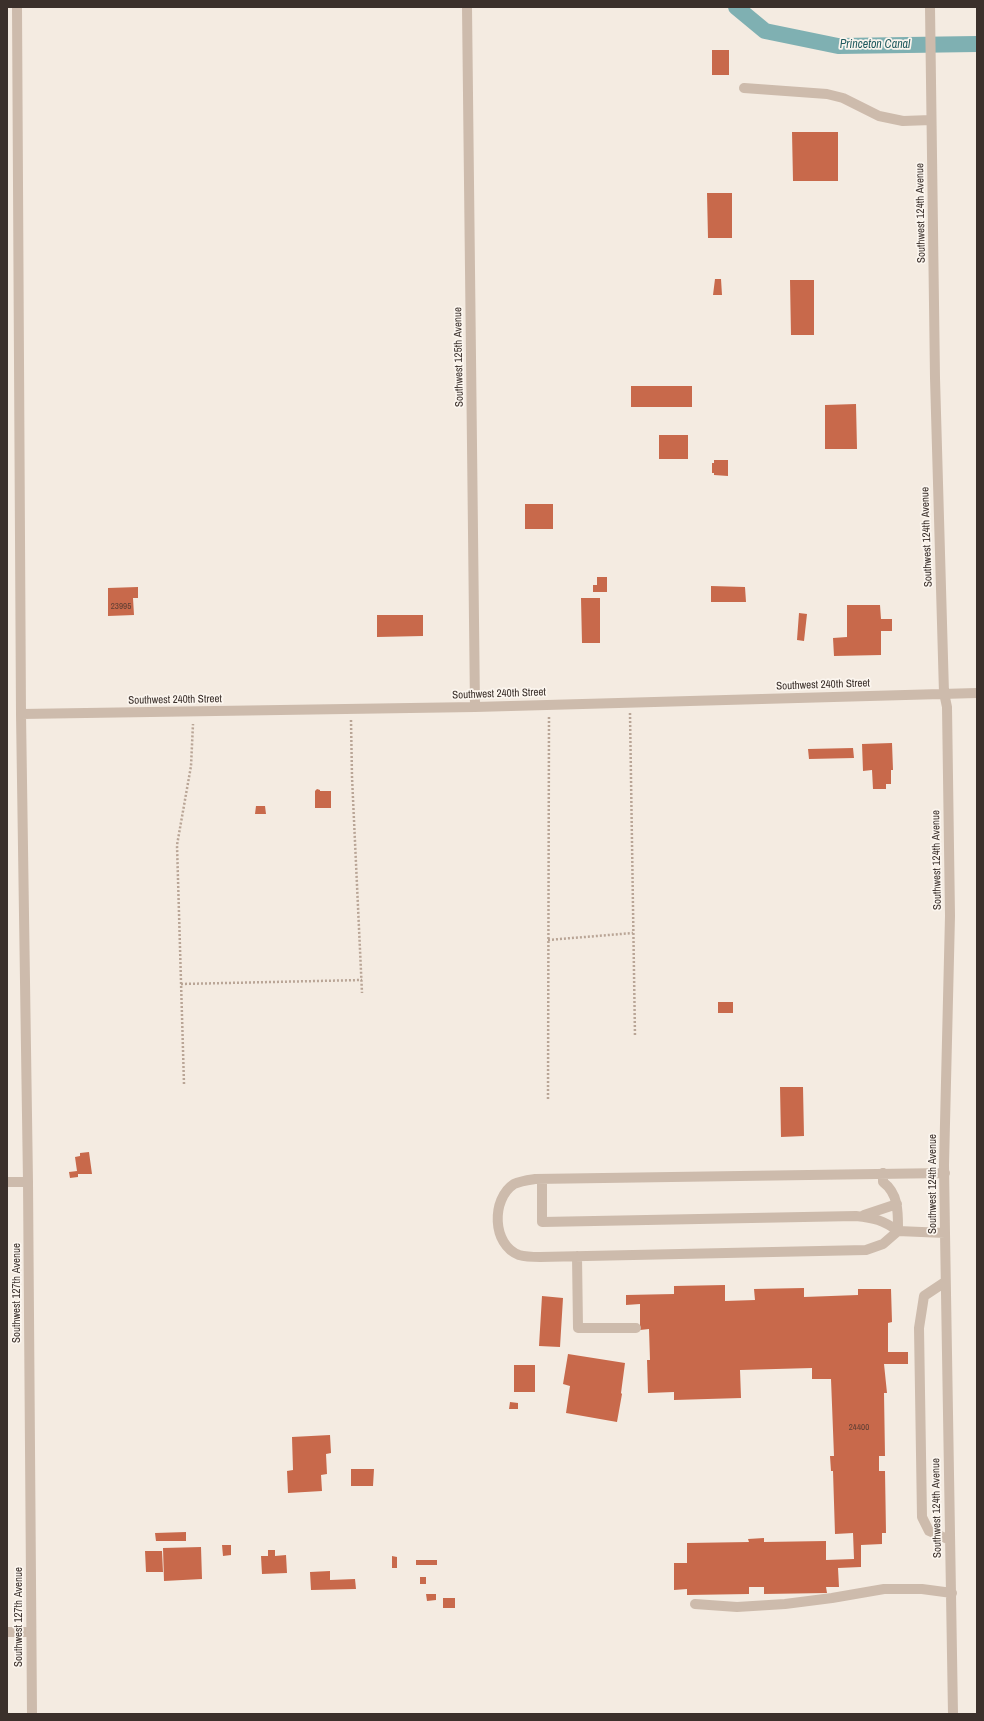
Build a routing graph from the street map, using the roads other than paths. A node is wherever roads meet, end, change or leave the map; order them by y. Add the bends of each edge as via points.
1 (17, 7) edge
2 (467, 7) edge
3 (930, 7) edge
4 (744, 88) dead end
5 (931, 120) junction
6 (944, 693) junction
7 (977, 693) edge
8 (475, 707) junction
9 (21, 714) junction
10 (883, 1173) junction
11 (945, 1173) junction
12 (542, 1179) junction
13 (7, 1182) edge
14 (28, 1182) junction
15 (897, 1204) junction
16 (856, 1216) junction
17 (898, 1231) junction
18 (945, 1233) junction
19 (577, 1256) junction
20 (945, 1282) junction
21 (636, 1328) dead end
22 (950, 1540) junction
23 (952, 1593) junction
24 (695, 1604) dead end
25 (7, 1632) edge
26 (31, 1632) junction
27 (32, 1714) edge
28 (953, 1714) edge

1 - 9 street, Southwest 127th Avenue
2 - 8 street, Southwest 125th Avenue
3 - 5 street, Southwest 124th Avenue
4 - 5 street via 827,94 843,98 880,116 904,121
5 - 6 street, Southwest 124th Avenue
6 - 7 street, Southwest 240th Street
6 - 8 street, Southwest 240th Street
6 - 11 street, Southwest 124th Avenue via 947,707 950,916
8 - 9 street, Southwest 240th Street
9 - 14 street, Southwest 127th Avenue
10 - 11 street
10 - 12 street
10 - 15 street via 883,1182 892,1192
11 - 18 street, Southwest 124th Avenue
12 - 16 street via 542,1222
12 - 19 street via 523,1181 506,1191 499,1204 497,1220 502,1238 510,1249 522,1256
13 - 14 street
14 - 26 street, Southwest 127th Avenue
15 - 16 street
15 - 17 street
16 - 17 street via 875,1218
17 - 18 street
17 - 19 street via 883,1244 866,1250
18 - 20 street, Southwest 124th Avenue
19 - 21 street via 578,1328
20 - 22 street, Southwest 124th Avenue
20 - 22 street via 924,1296 919,1328 922,1517 930,1531
22 - 23 street, Southwest 124th Avenue
23 - 24 street via 922,1589 884,1589 785,1604 737,1607
23 - 28 street, Southwest 124th Avenue
25 - 26 street
26 - 27 street, Southwest 127th Avenue

